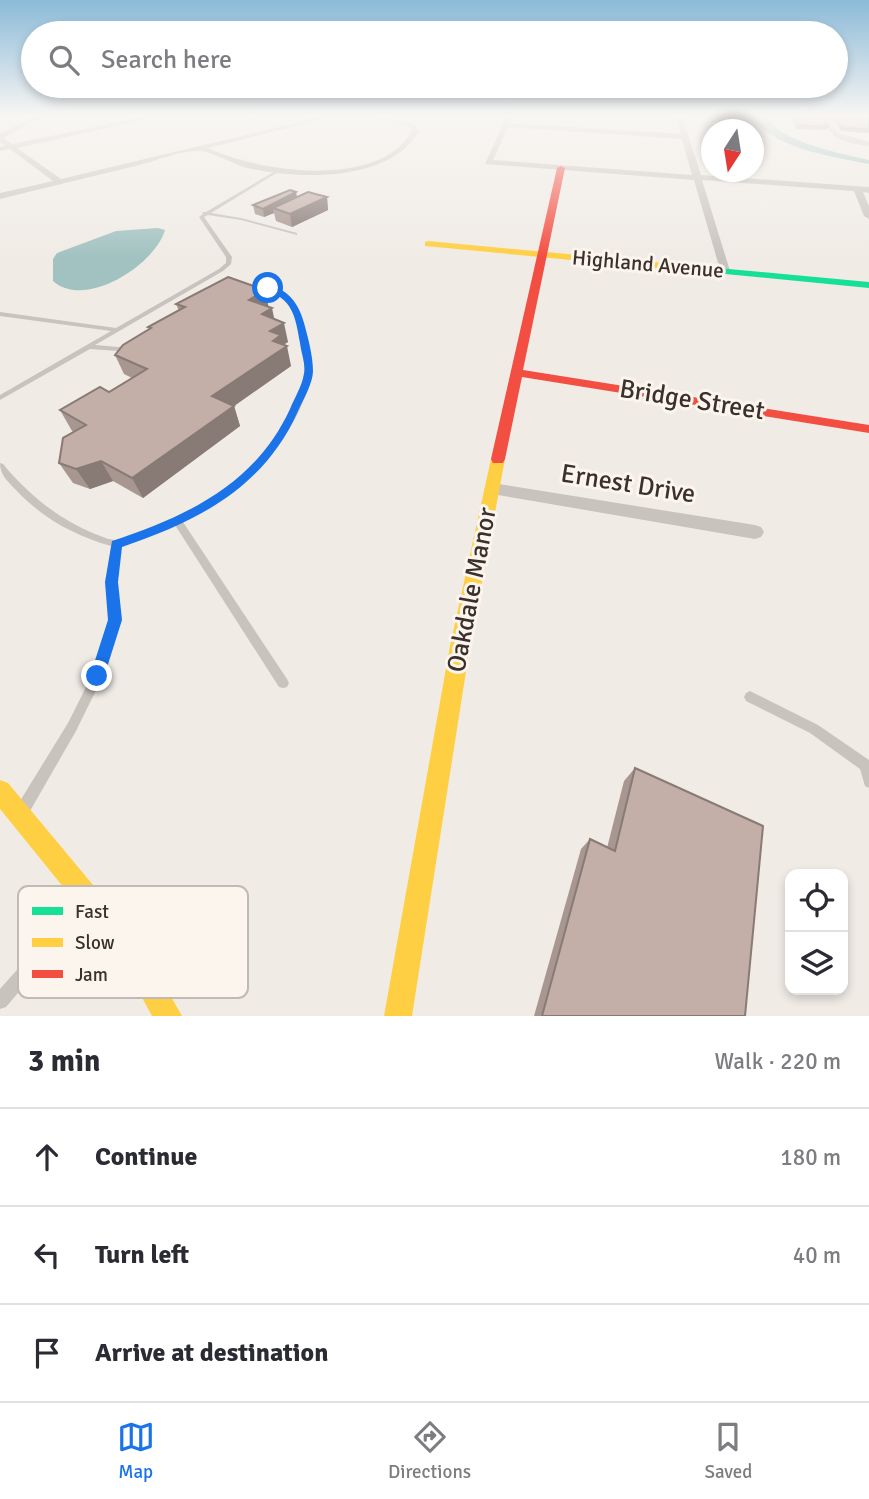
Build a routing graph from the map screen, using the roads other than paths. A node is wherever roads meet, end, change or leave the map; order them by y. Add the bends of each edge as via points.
1 (35, 163) edge
2 (135, 163) edge
3 (239, 163) edge
4 (372, 163) edge
5 (505, 163) edge
6 (694, 163) edge
7 (561, 168) junction
8 (277, 172) junction
9 (698, 177) junction
10 (59, 181) junction
11 (857, 189) junction
12 (869, 190) edge
13 (0, 197) edge
14 (204, 214) junction
15 (869, 216) edge
16 (270, 219) edge
17 (260, 224) junction
18 (295, 234) dead end
19 (428, 244) dead end
20 (542, 254) junction
21 (725, 271) junction
22 (869, 285) edge
23 (240, 290) edge
24 (0, 314) edge
25 (115, 330) junction
26 (141, 340) edge
27 (90, 347) junction
28 (515, 372) junction
29 (0, 398) edge
30 (869, 429) edge
31 (0, 466) edge
32 (492, 489) junction
33 (178, 522) junction
34 (755, 532) dead end
35 (116, 544) junction
36 (283, 683) dead end
37 (750, 697) dead end
38 (869, 782) edge
39 (0, 791) edge
40 (21, 814) junction
41 (79, 886) edge
42 (18, 980) edge
43 (158, 998) edge
44 (0, 1001) edge
45 (168, 1016) edge
46 (398, 1016) edge

1 - 10 street
2 - 10 street
3 - 8 street
4 - 8 street via 324,172
5 - 7 street
6 - 9 street
7 - 9 street
7 - 20 street, Oakdale Manor
8 - 14 lane
9 - 11 street
9 - 21 street
10 - 13 street
11 - 12 street
11 - 15 street
14 - 17 lane
14 - 25 lane via 201,217 229,262
16 - 17 lane
17 - 18 lane
19 - 20 street, Highland Avenue
20 - 21 street, Highland Avenue
20 - 28 street, Oakdale Manor
21 - 22 street, Highland Avenue
23 - 33 lane via 268,288 284,294 296,308 309,373 283,435 246,478
24 - 25 lane
25 - 27 lane
26 - 27 lane via 118,349
27 - 29 lane
28 - 30 street, Bridge Street
28 - 32 street, Oakdale Manor
31 - 35 lane via 27,499 87,537
32 - 34 street, Ernest Drive
32 - 46 street, Oakdale Manor via 460,646
33 - 35 lane
33 - 36 lane
35 - 40 lane via 115,620 97,676
37 - 38 lane via 814,729 865,765
39 - 40 street
40 - 41 street
42 - 44 lane
43 - 45 street

